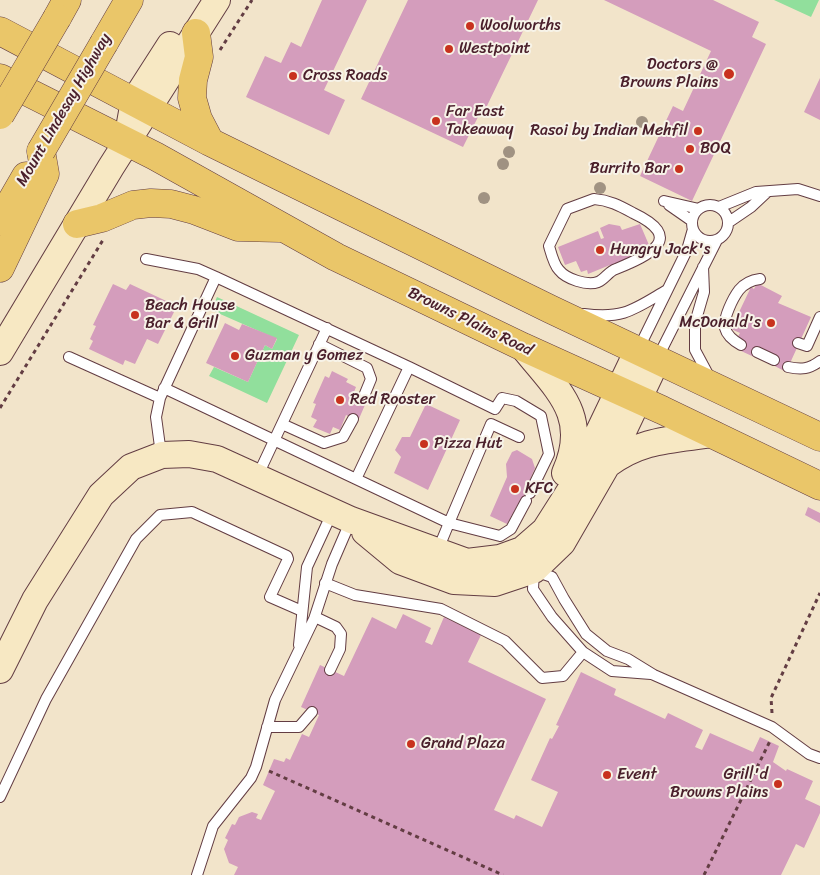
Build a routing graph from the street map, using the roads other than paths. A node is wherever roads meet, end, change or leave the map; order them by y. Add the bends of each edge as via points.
1 (129, 0) edge
2 (198, 0) edge
3 (217, 0) edge
4 (62, 9) edge
5 (0, 31) edge
6 (196, 33) junction
7 (0, 78) edge
8 (141, 106) junction
9 (0, 115) edge
10 (128, 141) junction
11 (210, 142) junction
12 (41, 151) junction
13 (768, 192) junction
14 (820, 196) edge
15 (719, 207) junction
16 (699, 209) junction
17 (0, 221) edge
18 (728, 222) junction
19 (77, 224) junction
20 (693, 225) junction
21 (283, 228) junction
22 (717, 240) junction
23 (549, 246) joint
24 (146, 259) dead end
25 (703, 264) junction
26 (0, 268) edge
27 (216, 277) junction
28 (760, 279) dead end
29 (668, 289) junction
30 (550, 309) junction
31 (820, 317) edge
32 (327, 328) junction
33 (798, 342) dead end
34 (319, 344) junction
35 (741, 345) dead end
36 (523, 347) junction
37 (0, 352) edge
38 (757, 352) dead end
39 (647, 355) junction
40 (69, 357) dead end
41 (774, 360) dead end
42 (820, 360) edge
43 (409, 367) junction
44 (788, 367) dead end
45 (715, 387) junction
46 (164, 388) junction
47 (628, 395) junction
48 (364, 396) dead end
49 (160, 398) junction
50 (353, 419) dead end
51 (282, 424) junction
52 (713, 434) junction
53 (519, 436) dead end
54 (820, 437) edge
55 (274, 440) junction
56 (162, 455) junction
57 (607, 465) junction
58 (257, 477) junction
59 (356, 479) junction
60 (820, 486) edge
61 (560, 505) junction
62 (342, 516) junction
63 (449, 523) junction
64 (437, 552) junction
65 (528, 560) junction
66 (325, 583) junction
67 (302, 611) junction
68 (315, 617) junction
69 (298, 650) junction
70 (583, 652) junction
71 (0, 670) edge
72 (330, 670) dead end
73 (654, 675) junction
74 (312, 712) dead end
75 (267, 727) junction
76 (820, 758) edge
77 (0, 798) edge
78 (197, 875) edge

1 - 12 main road, Mount Lindesay Highway, bridge
2 - 8 street
3 - 6 street
4 - 9 main road, bridge
5 - 8 main road
6 - 8 street
6 - 11 main road via 198,57 192,98
7 - 10 main road, Browns Plains Road
8 - 10 street
8 - 11 main road
10 - 19 street
10 - 21 main road, Browns Plains Road
11 - 30 main road
12 - 17 main road, Mount Lindesay Highway
12 - 26 main road via 45,174
13 - 14 lane via 798,189
13 - 15 lane via 756,192
13 - 18 lane
15 - 16 lane via 710,205
15 - 18 lane
16 - 20 lane
16 - 20 lane via 664,201
18 - 22 lane via 726,233
19 - 21 main road via 133,205 151,203 194,210 238,227
19 - 37 street
20 - 22 lane via 700,238
20 - 29 lane via 687,250
21 - 36 main road, Browns Plains Road
22 - 25 lane
23 - 23 lane via 559,271 585,283 598,282 611,270 654,250 659,242 658,230 652,221 606,200 594,199 567,208
24 - 27 lane via 198,269
25 - 39 lane
25 - 45 lane via 704,292 695,323 695,350
27 - 32 lane
27 - 46 lane
28 - 35 lane via 739,290 725,319 725,328
29 - 30 lane via 617,316
29 - 39 lane
30 - 39 main road
31 - 33 lane via 807,346
32 - 34 lane
32 - 43 lane
34 - 48 lane via 367,368 371,380
34 - 51 lane
36 - 47 main road, Browns Plains Road
36 - 61 street via 566,402 574,419 575,446 558,489
38 - 41 lane
39 - 45 main road
39 - 47 street
40 - 49 lane
42 - 44 lane via 809,368
43 - 59 lane
43 - 63 lane via 495,408 502,398 516,401 541,416 550,454 511,529 500,536
45 - 54 main road
46 - 49 lane
46 - 55 lane
47 - 52 main road, Browns Plains Road
47 - 57 street
47 - 61 street
49 - 56 lane via 156,417
50 - 51 lane via 343,437 324,443
51 - 55 lane
52 - 57 street via 633,448
52 - 60 main road, Browns Plains Road
53 - 63 lane via 491,424
55 - 58 lane
55 - 59 lane
56 - 58 street via 189,454 216,459
56 - 71 street via 130,468 101,495 35,600
57 - 65 street via 562,542
58 - 62 street
59 - 63 lane
61 - 65 street
62 - 64 street
62 - 65 street via 400,561 454,580 495,583
62 - 66 lane
62 - 67 lane via 307,567
63 - 64 lane
64 - 65 street via 467,562 500,558
65 - 70 lane via 533,589 552,617
65 - 73 lane via 552,577 586,634 607,651
66 - 68 lane
66 - 70 lane via 355,595 441,609 504,641 542,678 563,676
67 - 69 lane
67 - 77 lane via 270,597 287,556 192,512 160,515 136,539 46,700
68 - 69 lane
68 - 72 lane via 336,627 341,634 340,649
69 - 75 lane via 275,700
70 - 73 lane via 612,671
73 - 76 lane via 772,727 809,754
74 - 75 lane via 299,727
75 - 78 lane via 251,778 213,826

